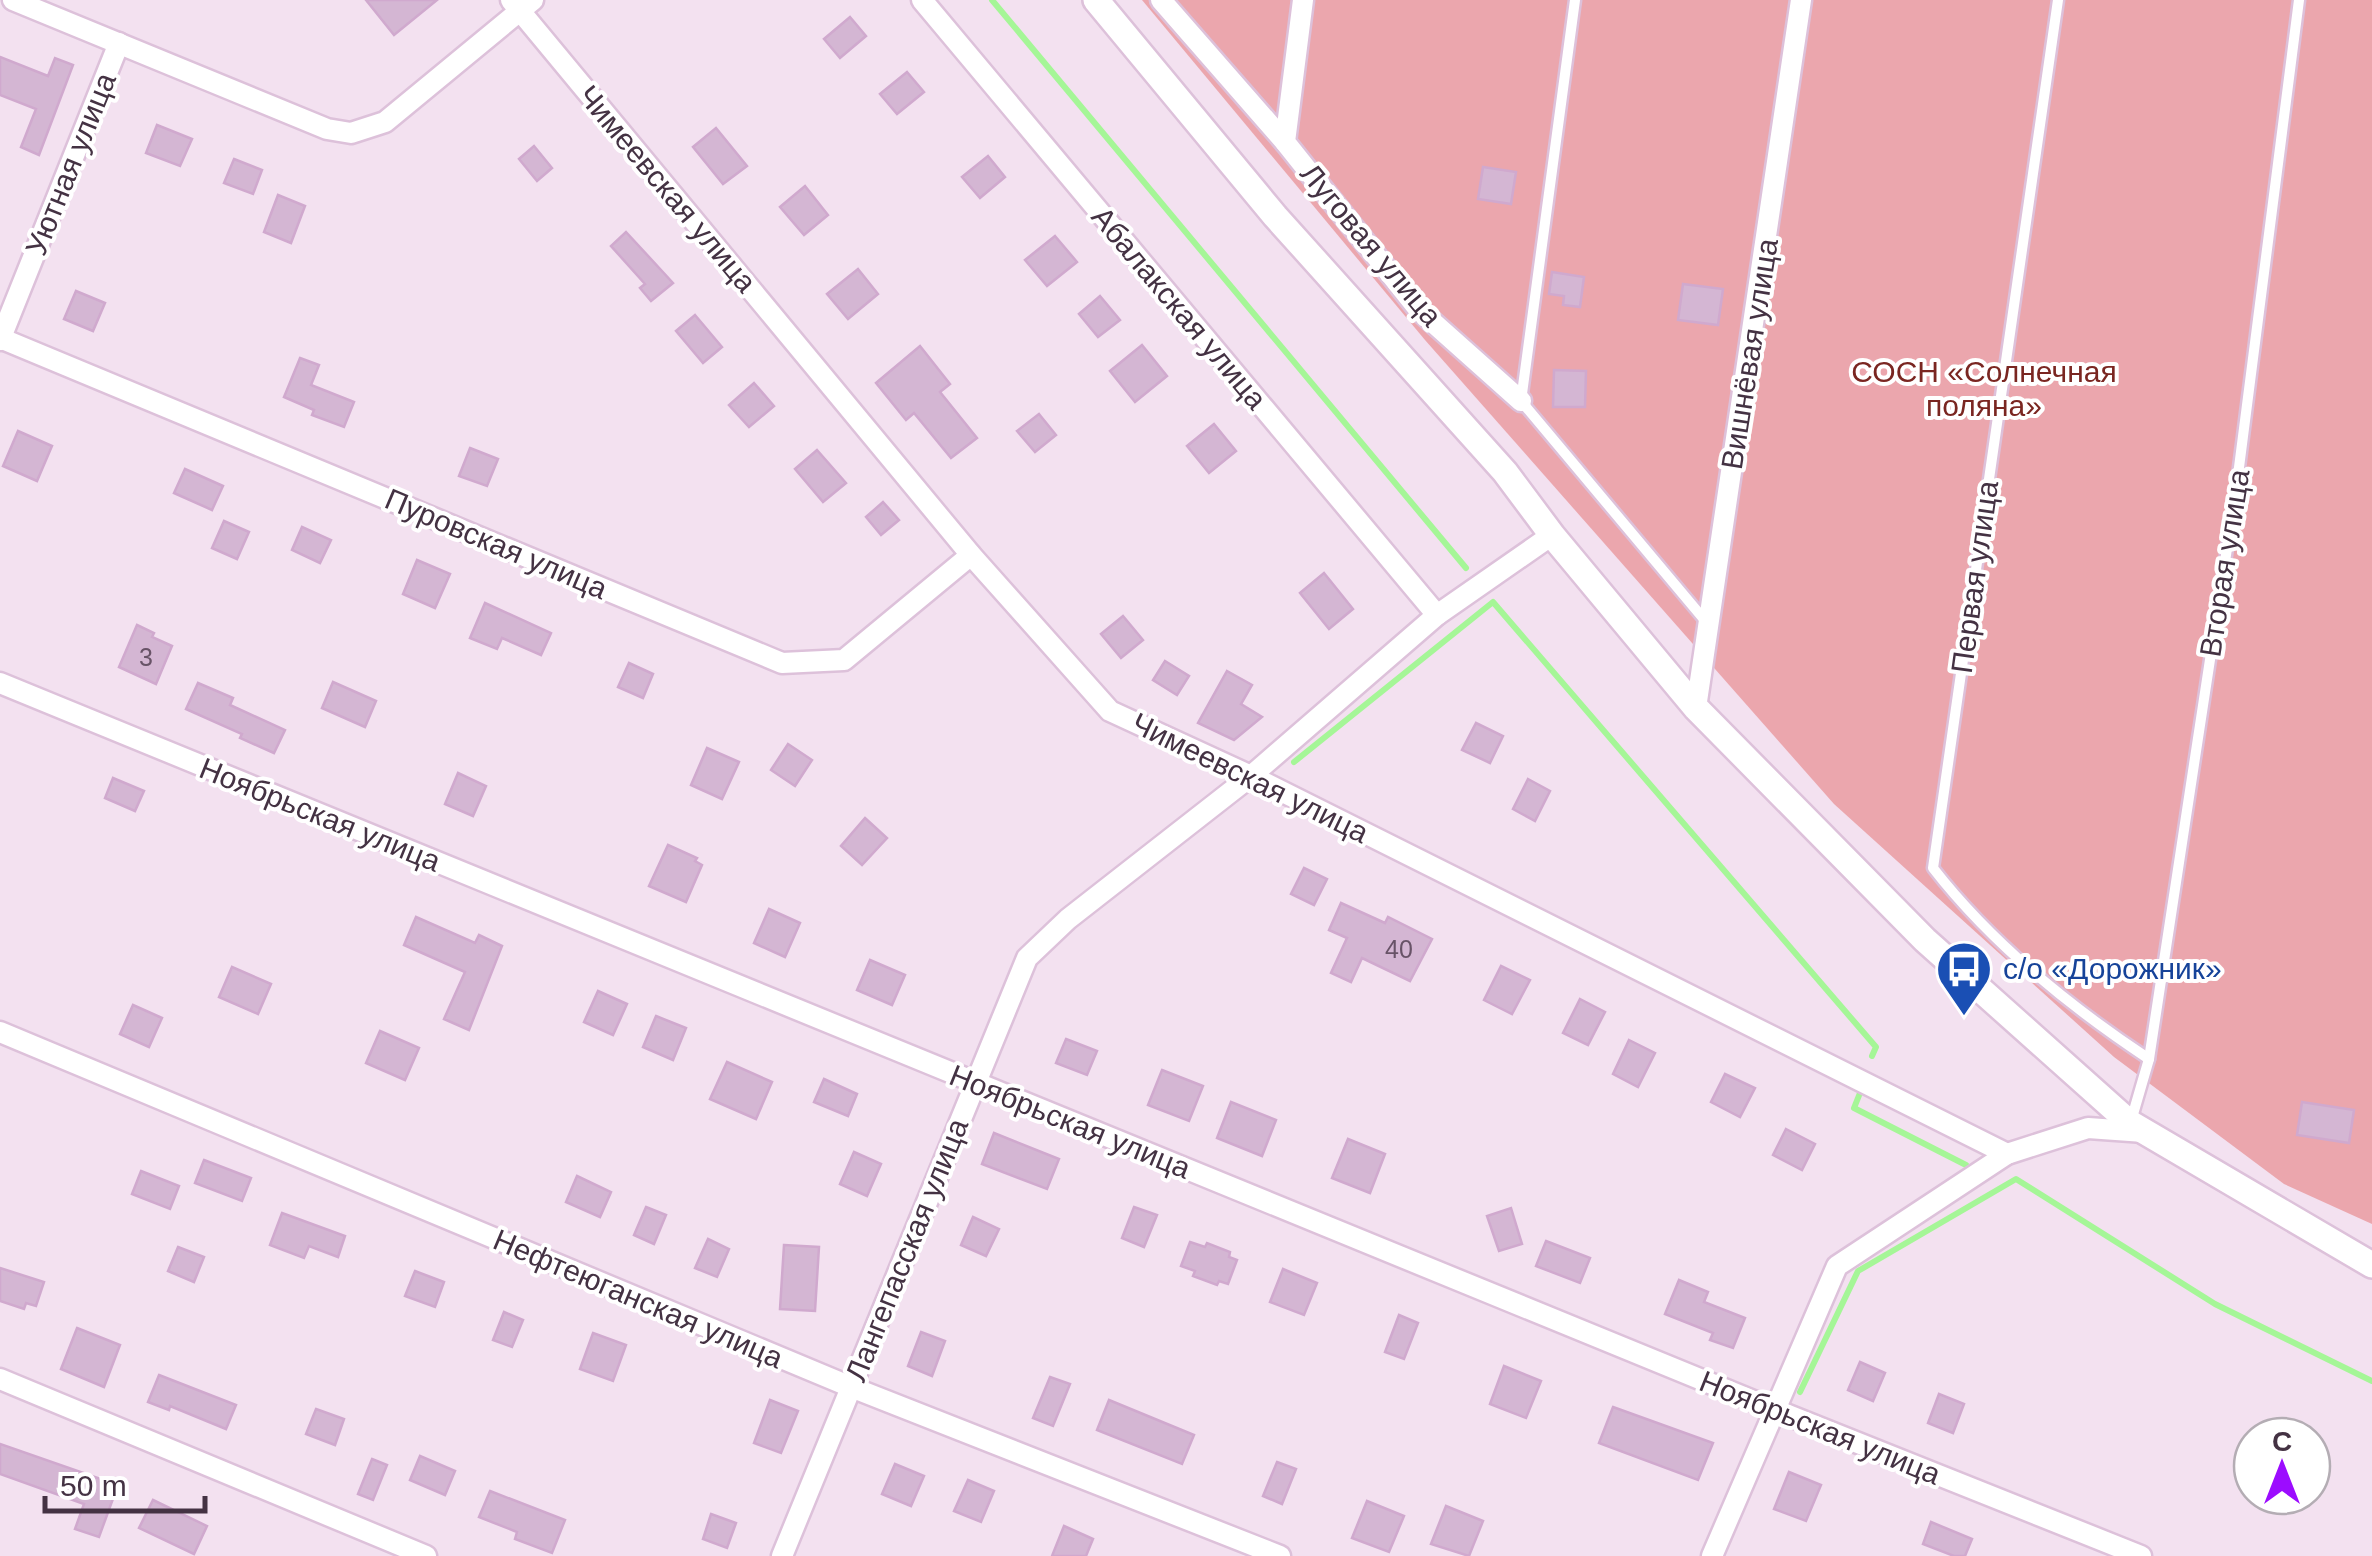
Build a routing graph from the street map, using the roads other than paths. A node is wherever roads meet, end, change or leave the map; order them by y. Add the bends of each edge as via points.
1 (13, 0) edge
2 (922, 0) edge
3 (1096, 0) edge
4 (1161, 0) edge
5 (1303, 0) edge
6 (1575, 0) edge
7 (1801, 0) edge
8 (2058, 0) edge
9 (2299, 0) edge
10 (521, 4) edge
11 (119, 43) junction
12 (1285, 142) junction
13 (0, 339) edge
14 (1521, 401) junction
15 (1552, 535) junction
16 (972, 555) junction
17 (1436, 616) junction
18 (1709, 625) junction
19 (0, 684) edge
20 (1696, 708) junction
21 (1251, 776) junction
22 (0, 1032) edge
23 (2149, 1059) junction
24 (974, 1083) junction
25 (2137, 1127) junction
26 (2007, 1154) junction
27 (2372, 1265) edge
28 (0, 1379) edge
29 (851, 1387) junction
30 (1773, 1410) junction
31 (426, 1556) edge
32 (782, 1556) edge
33 (1280, 1556) edge
34 (1712, 1556) edge
35 (2142, 1556) edge

1 - 11 street
2 - 17 street, Абалакская улица
3 - 15 street via 1275,216 1505,472
4 - 12 street
5 - 12 street, Луговая улица
6 - 14 lane
7 - 18 street, Вишнёвая улица
8 - 23 lane, Первая улица via 1933,868 1962,905 2078,1012
9 - 23 lane, Вторая улица via 2237,484
10 - 11 street via 401,111 352,134
10 - 16 street, Чимеевская улица
11 - 13 street, Уютная улица
12 - 14 street, Луговая улица via 1419,310
13 - 16 street, Пуровская улица via 782,663 844,660
14 - 18 lane
15 - 17 street, Лангепасская улица
15 - 20 street
16 - 21 street, Чимеевская улица via 1110,711
17 - 21 street, Лангепасская улица
18 - 20 street, Вишнёвая улица
19 - 24 street, Ноябрьская улица
20 - 25 street via 1925,940
21 - 24 street, Лангепасская улица via 1068,918 1027,958
21 - 26 street, Чимеевская улица
22 - 29 street, Нефтеюганская улица
23 - 25 lane, Вторая улица
24 - 29 street, Лангепасская улица
24 - 30 street, Ноябрьская улица
25 - 26 street via 2088,1128
25 - 27 street
26 - 30 street via 1837,1266
28 - 31 street
29 - 32 street, Лангепасская улица
29 - 33 street, Нефтеюганская улица
30 - 34 street
30 - 35 street, Ноябрьская улица

